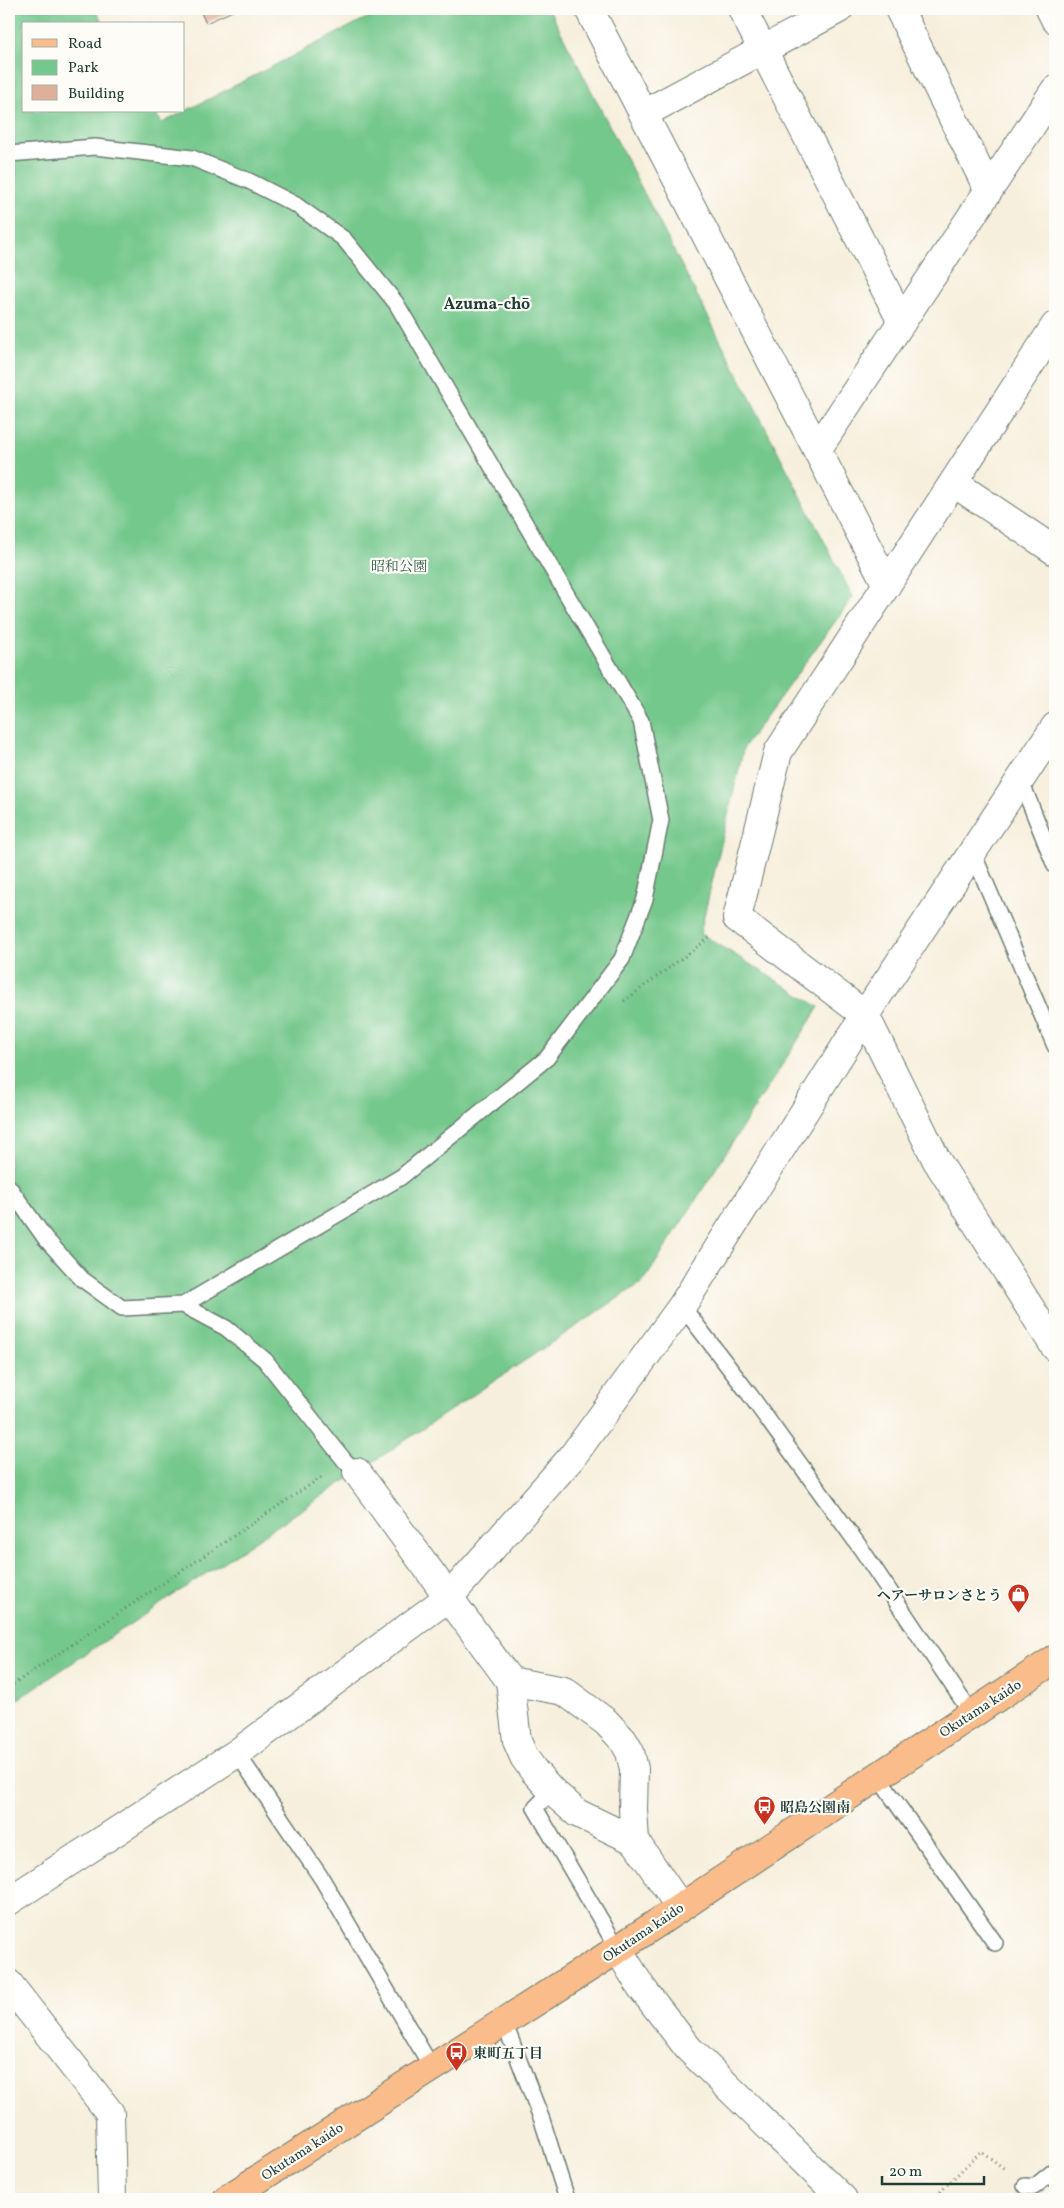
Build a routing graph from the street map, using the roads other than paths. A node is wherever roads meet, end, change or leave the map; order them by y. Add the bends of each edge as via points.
1 (589, 9) edge
2 (742, 9) edge
3 (839, 9) edge
4 (899, 9) edge
5 (1050, 9) edge
6 (1055, 19) edge
7 (762, 50) junction
8 (1055, 90) edge
9 (643, 114) junction
10 (9, 154) edge
11 (988, 189) junction
12 (902, 322) junction
13 (1055, 326) edge
14 (817, 450) junction
15 (954, 483) junction
16 (1055, 551) edge
17 (887, 585) junction
18 (1055, 727) edge
19 (1021, 781) junction
20 (973, 853) junction
21 (1055, 866) edge
22 (865, 1014) junction
23 (1055, 1046) edge
24 (9, 1187) edge
25 (184, 1305) junction
26 (682, 1306) junction
27 (1055, 1347) edge
28 (351, 1466) joint
29 (449, 1597) junction
30 (1055, 1659) edge
31 (510, 1680) junction
32 (972, 1713) junction
33 (237, 1753) junction
34 (878, 1777) junction
35 (552, 1791) junction
36 (635, 1841) junction
37 (9, 1901) edge
38 (680, 1907) junction
39 (994, 1943) dead end
40 (618, 1949) junction
41 (9, 1984) edge
42 (504, 2022) junction
43 (432, 2068) junction
44 (1055, 2170) edge
45 (1025, 2186) road end
46 (112, 2199) edge
47 (227, 2199) edge
48 (568, 2199) edge
49 (843, 2199) edge

1 - 9 street
2 - 7 street
3 - 7 street
4 - 11 street
5 - 6 street
7 - 9 street
7 - 12 street
8 - 11 street
9 - 14 street
10 - 25 lane via 95,148 192,158 249,181 296,205 344,238 396,303 641,721 661,820 646,899 622,959 547,1058 401,1177
11 - 12 street
12 - 14 street
13 - 15 street
14 - 17 street
15 - 16 street
15 - 17 street
17 - 22 street via 778,752 737,918
18 - 19 street
19 - 20 street
19 - 21 lane
20 - 22 street
20 - 23 lane
22 - 26 street
22 - 27 street via 937,1161
24 - 25 lane via 44,1238 82,1279 122,1308
25 - 28 lane via 226,1328 266,1360
26 - 29 street via 572,1457
26 - 32 lane via 856,1542
28 - 29 street
29 - 31 street
29 - 33 street
30 - 32 main road, Okutama kaido
31 - 35 street via 517,1741 524,1757
31 - 36 street via 564,1691 606,1722 623,1740 634,1769
32 - 34 main road, Okutama kaido
33 - 37 street
33 - 43 lane via 322,1879
34 - 38 main road, Okutama kaido
34 - 39 lane
35 - 36 street via 577,1813
35 - 40 lane via 535,1808
36 - 38 street
38 - 40 main road, Okutama kaido
40 - 42 main road, Okutama kaido
40 - 49 street via 641,1988 688,2048
41 - 46 street via 110,2114
42 - 43 main road, Okutama kaido
42 - 48 lane
43 - 47 main road, Okutama kaido
44 - 45 lane via 1034,2187

